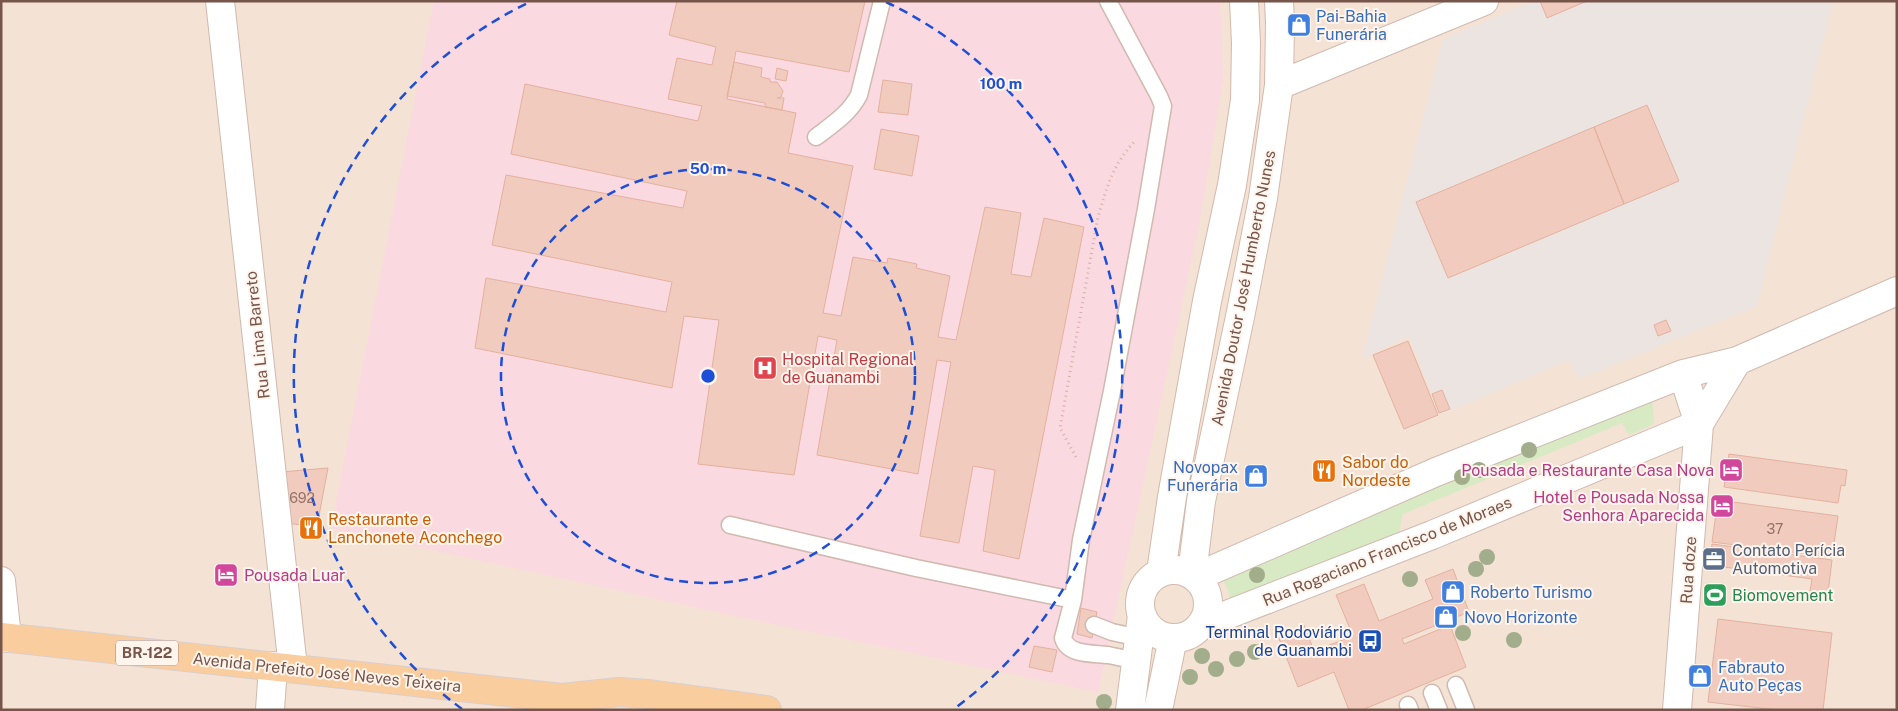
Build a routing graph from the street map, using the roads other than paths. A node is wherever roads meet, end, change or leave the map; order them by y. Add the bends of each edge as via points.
1 (220, 1) edge
2 (882, 1) edge
3 (1108, 1) edge
4 (1244, 1) edge
5 (1279, 1) edge
6 (1484, 1) edge
7 (1279, 85) junction
8 (816, 137) dead end
9 (1897, 291) edge
10 (1737, 361) junction
11 (1683, 374) junction
12 (1699, 424) junction
13 (730, 525) dead end
14 (1161, 572) junction
15 (1194, 575) junction
16 (1, 581) edge
17 (1073, 600) junction
18 (1080, 622) junction
19 (1201, 625) junction
20 (4, 638) edge
21 (1139, 638) junction
22 (1173, 638) junction
23 (283, 667) junction
24 (1456, 685) dead end
25 (1432, 693) dead end
26 (562, 698) junction
27 (697, 705) edge
28 (270, 710) edge
29 (596, 710) edge
30 (767, 710) edge
31 (1130, 710) edge
32 (1158, 710) edge
33 (1439, 710) edge
34 (1466, 710) edge
35 (1677, 710) edge

1 - 23 street, Rua Lima Barreto
2 - 8 lane via 856,101 842,118
3 - 17 lane via 1162,106 1114,382 1081,540
4 - 14 street, Avenida Doutor José Humberto Nunes via 1245,100
5 - 7 street, Avenida Doutor José Humberto Nunes
6 - 7 street
7 - 15 street, Avenida Doutor José Humberto Nunes via 1263,198 1201,501
9 - 10 street
10 - 11 street
10 - 12 street
11 - 12 street, Rua doze
11 - 15 street via 1419,479
12 - 19 street, Rua Rogaciano Francisco de Moraes via 1440,532
12 - 35 street, Rua doze
13 - 17 lane
14 - 15 street via 1173,569
14 - 21 street via 1146,585 1140,605
15 - 19 street via 1203,584 1209,606
16 - 20 street
17 - 18 lane
18 - 21 lane
18 - 21 lane via 1063,638 1068,646 1080,652 1107,655
19 - 22 street, Rua Rogaciano Francisco de Moraes via 1189,635
20 - 23 main road, Avenida Prefeito José Neves Teixeira / BR-122
21 - 22 street via 1146,624 1161,635
21 - 31 street
22 - 32 street
23 - 26 main road, Avenida Prefeito José Neves Teixeira / BR-122
23 - 28 street, Rua Lima Barreto
24 - 34 lane
25 - 33 lane
26 - 27 main road, Avenida Prefeito José Neves Teixeira / BR-122 via 619,692 649,694
26 - 29 main road, Avenida Prefeito José Neves Teixeira / BR-122
27 - 30 main road, Avenida Prefeito José Neves Teixeira / BR-122

